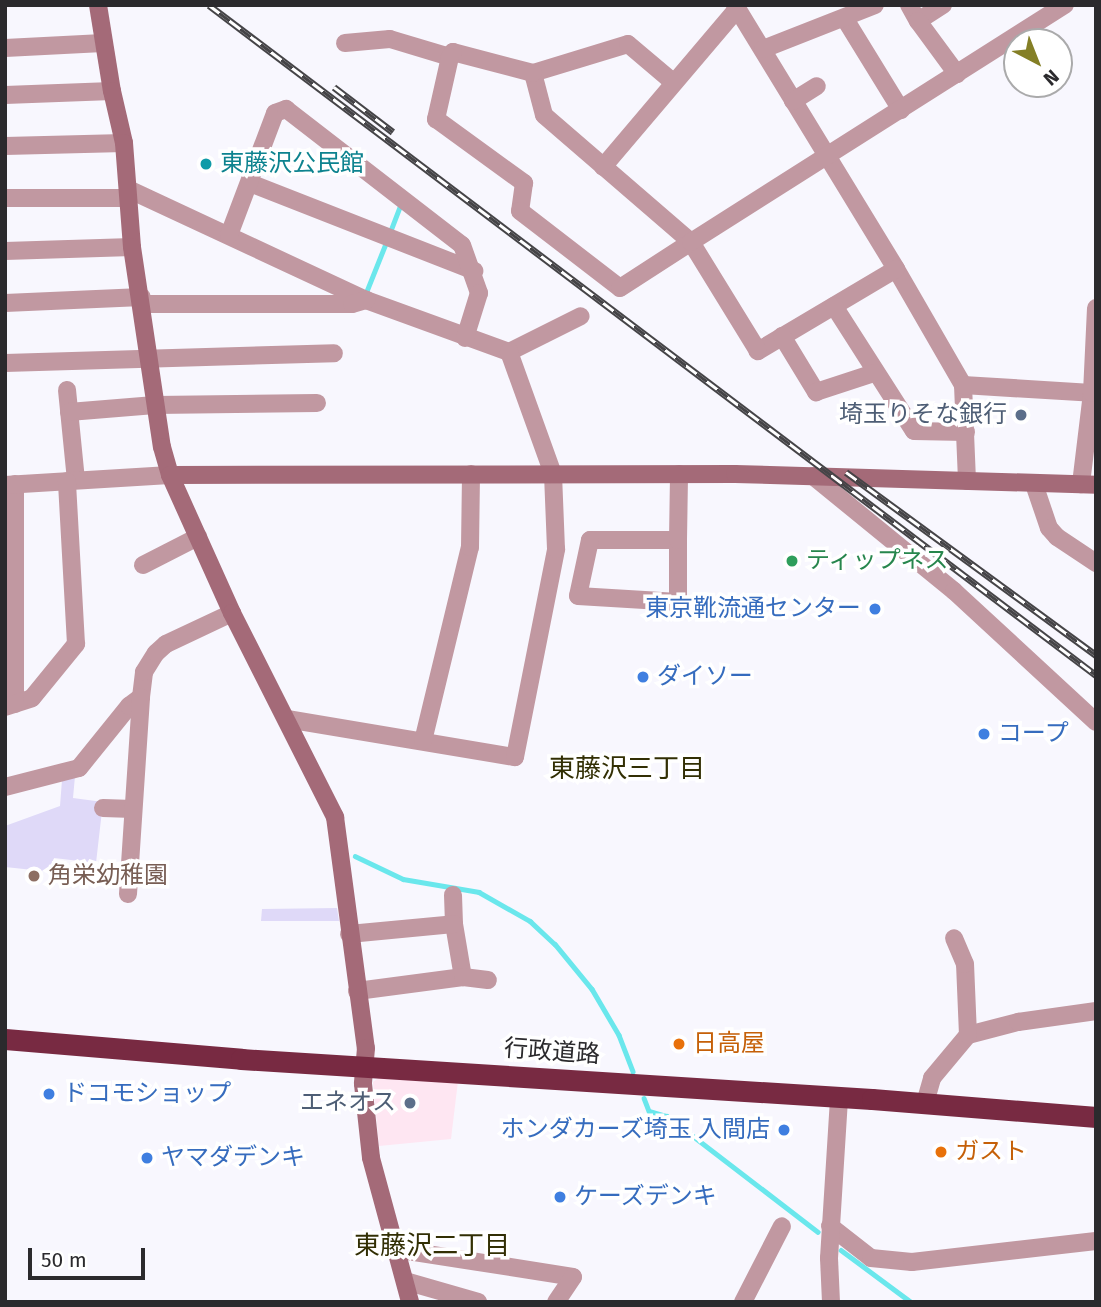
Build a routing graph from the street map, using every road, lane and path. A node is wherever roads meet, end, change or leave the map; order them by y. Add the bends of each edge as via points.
1 (98, 5) edge
2 (943, 5) edge
3 (1065, 5) edge
4 (866, 6) edge
5 (736, 7) edge
6 (913, 13) edge
7 (845, 19) junction
8 (103, 43) junction
9 (345, 43) dead end
10 (5, 48) edge
11 (763, 49) junction
12 (450, 57) junction
13 (533, 73) junction
14 (957, 74) junction
15 (673, 82) junction
16 (817, 86) dead end
17 (112, 91) junction
18 (5, 95) edge
19 (793, 101) junction
20 (901, 110) junction
21 (124, 143) junction
22 (5, 146) edge
23 (827, 157) junction
24 (603, 167) junction
25 (250, 183) junction
26 (128, 193) junction
27 (5, 198) edge
28 (229, 235) junction
29 (691, 242) junction
30 (132, 247) junction
31 (5, 251) edge
32 (896, 269) junction
33 (474, 271) junction
34 (366, 300) junction
35 (142, 301) junction
36 (5, 303) edge
37 (834, 306) junction
38 (1096, 308) edge
39 (581, 316) dead end
40 (782, 336) junction
41 (465, 338) junction
42 (509, 352) junction
43 (334, 353) dead end
44 (148, 357) junction
45 (5, 363) edge
46 (874, 373) junction
47 (963, 385) junction
48 (68, 390) dead end
49 (1092, 393) junction
50 (317, 403) dead end
51 (155, 405) junction
52 (69, 412) junction
53 (966, 432) junction
54 (471, 474) junction
55 (553, 474) junction
56 (679, 474) junction
57 (170, 475) junction
58 (813, 476) junction
59 (72, 481) junction
60 (967, 481) junction
61 (10, 484) edge
62 (1034, 484) junction
63 (1088, 484) edge
64 (198, 537) junction
65 (678, 540) junction
66 (1096, 564) edge
67 (143, 565) dead end
68 (232, 613) junction
69 (141, 697) junction
70 (10, 706) edge
71 (287, 719) junction
72 (1096, 722) edge
73 (423, 741) junction
74 (5, 787) edge
75 (103, 808) dead end
76 (134, 809) junction
77 (128, 894) dead end
78 (453, 895) dead end
79 (454, 924) junction
80 (349, 934) junction
81 (954, 938) dead end
82 (463, 977) junction
83 (488, 980) dead end
84 (357, 991) junction
85 (1096, 1011) edge
86 (968, 1035) junction
87 (5, 1039) edge
88 (364, 1066) junction
89 (839, 1097) junction
90 (925, 1103) junction
91 (1096, 1117) edge
92 (782, 1226) dead end
93 (830, 1226) junction
94 (1096, 1241) edge
95 (395, 1249) junction
96 (405, 1282) junction
97 (410, 1302) edge
98 (478, 1302) edge
99 (556, 1302) edge
100 (743, 1302) edge
101 (831, 1302) edge

1 - 8 street
2 - 6 street
3 - 14 street
4 - 7 street
5 - 11 street
5 - 15 street
6 - 14 street
7 - 11 street
7 - 20 street
8 - 10 street
8 - 17 street
9 - 12 street via 390,39
11 - 19 street
12 - 13 street via 453,52
12 - 29 street via 436,119 524,183 520,211 620,288
13 - 15 street via 628,44
13 - 24 street via 544,115
14 - 20 street
15 - 24 street
16 - 19 street
17 - 18 street
17 - 21 street
19 - 23 street
20 - 23 street
21 - 22 street
21 - 26 street
23 - 29 street
23 - 32 street
24 - 29 street
25 - 28 street
25 - 33 street
25 - 33 street via 275,113 286,109 462,245
26 - 27 street
26 - 28 street
26 - 30 street
28 - 34 street
29 - 40 street via 758,351
30 - 31 street
30 - 35 street
32 - 37 street
32 - 47 street
33 - 41 street via 479,292
34 - 35 street via 352,304
34 - 41 street
35 - 36 street
35 - 44 street
37 - 40 street
37 - 46 street
38 - 49 street
39 - 42 street
40 - 46 street via 816,392
41 - 42 street
42 - 55 street
43 - 44 street
44 - 45 street
44 - 51 street
46 - 53 street via 914,431
47 - 49 street
47 - 53 street
48 - 52 street
49 - 63 street
50 - 51 street
51 - 52 street
51 - 57 street
52 - 59 street
53 - 60 street
54 - 55 street
54 - 57 street
54 - 73 street via 470,547
55 - 56 street
55 - 73 street via 556,549 515,757
56 - 58 street
56 - 65 street
57 - 59 street
57 - 64 street
58 - 60 street
58 - 72 street via 954,591
59 - 61 street
59 - 70 street via 76,645 32,698
60 - 62 street
61 - 70 street
62 - 63 street
62 - 66 street via 1049,528
64 - 67 street
64 - 68 street
65 - 65 street via 590,540 578,596 678,602
68 - 69 street via 156,653 144,671
68 - 71 street
69 - 74 street via 79,768
69 - 76 street
71 - 73 street
71 - 80 street via 335,817
75 - 76 street
76 - 77 street
78 - 79 street
79 - 80 street
79 - 82 street
80 - 84 street
81 - 86 street via 965,964
82 - 83 street
82 - 84 street
84 - 88 street via 366,1048
85 - 86 street via 1018,1022
86 - 90 street via 932,1078
87 - 88 highway, 行政道路
88 - 89 highway, 行政道路
88 - 95 street via 371,1158
89 - 90 highway, 行政道路
89 - 93 street
90 - 91 highway, 行政道路
92 - 100 street
93 - 94 street via 871,1258 912,1262
93 - 101 street
95 - 96 street
95 - 99 street via 573,1277
96 - 97 street
96 - 98 street

